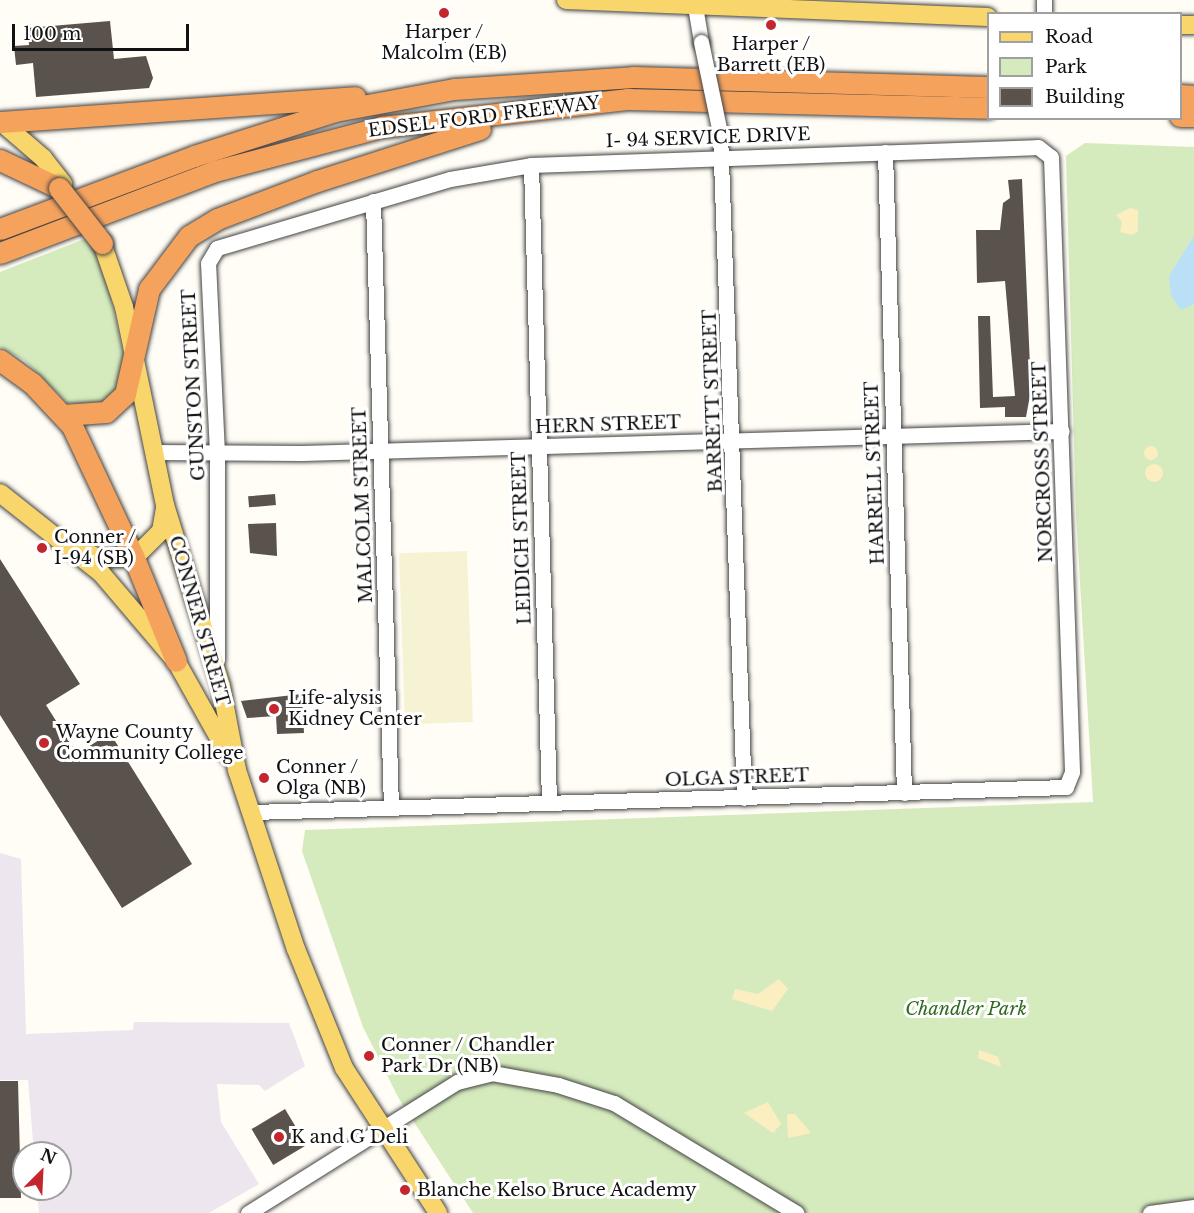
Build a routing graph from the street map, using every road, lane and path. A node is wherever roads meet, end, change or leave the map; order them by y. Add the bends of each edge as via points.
1 (566, 0) edge
2 (694, 3) edge
3 (885, 7) edge
4 (987, 17) edge
5 (987, 87) edge
6 (454, 89) junction
7 (987, 108) edge
8 (536, 114) junction
9 (0, 122) edge
10 (1047, 151) joint
11 (885, 152) junction
12 (725, 157) junction
13 (0, 160) edge
14 (531, 165) junction
15 (61, 186) junction
16 (373, 201) junction
17 (0, 229) edge
18 (102, 243) joint
19 (0, 253) edge
20 (0, 360) edge
21 (136, 361) junction
22 (63, 415) junction
23 (1062, 431) junction
24 (893, 436) junction
25 (734, 441) junction
26 (538, 447) junction
27 (381, 451) junction
28 (154, 452) junction
29 (218, 453) junction
30 (0, 493) edge
31 (165, 505) junction
32 (54, 534) junction
33 (135, 558) junction
34 (176, 661) junction
35 (221, 686) junction
36 (237, 770) junction
37 (1072, 772) joint
38 (904, 793) junction
39 (744, 798) junction
40 (549, 803) junction
41 (391, 808) junction
42 (252, 812) junction
43 (382, 1130) junction
44 (1194, 1207) edge
45 (248, 1213) edge
46 (438, 1213) edge
47 (796, 1213) edge
48 (1150, 1213) edge

1 - 2 main road
2 - 3 main road
2 - 12 street, BARRETT STREET, bridge
3 - 4 main road
5 - 6 highway, EDSEL FORD FREEWAY via 633,77
6 - 9 highway
6 - 17 highway, EDSEL FORD FREEWAY via 324,115 194,156
7 - 8 highway, EDSEL FORD FREEWAY via 696,97 628,99
8 - 19 highway, EDSEL FORD FREEWAY via 382,128 297,148 163,189
8 - 21 highway via 416,146 206,224 177,247 155,278 143,310
9 - 15 main road via 43,158
10 - 11 street, I- 94 SERVICE DRIVE via 1038,147
10 - 23 street, NORCROSS STREET
11 - 12 street, I- 94 SERVICE DRIVE
11 - 24 street, HARRELL STREET
12 - 14 street, I- 94 SERVICE DRIVE
12 - 25 street, BARRETT STREET
13 - 15 highway
14 - 16 street, I- 94 SERVICE DRIVE
14 - 26 street, LEIDICH STREET
15 - 18 highway, bridge
16 - 27 street, MALCOLM STREET
16 - 29 street, GUNSTON STREET via 210,254
18 - 21 main road, CONNER STREET
20 - 22 highway
21 - 22 highway via 117,404 97,415
21 - 28 main road, CONNER STREET
22 - 33 highway
23 - 24 street, HERN STREET
23 - 37 street, NORCROSS STREET
24 - 25 street, HERN STREET
24 - 38 street, HARRELL STREET
25 - 26 street, HERN STREET
25 - 39 street, BARRETT STREET
26 - 27 street, HERN STREET
26 - 40 street, LEIDICH STREET
27 - 29 street, HERN STREET
27 - 41 street, MALCOLM STREET
28 - 29 street, HERN STREET
28 - 31 main road, CONNER STREET
29 - 35 street, GUNSTON STREET via 220,628 214,646
30 - 32 main road
31 - 33 main road via 161,531
31 - 35 main road, CONNER STREET
32 - 33 main road via 98,558
32 - 34 main road via 101,573
33 - 34 highway
34 - 36 main road
35 - 36 main road, CONNER STREET
36 - 42 main road, CONNER STREET
37 - 38 street, OLGA STREET via 1060,790
38 - 39 street, OLGA STREET
39 - 40 street, OLGA STREET
40 - 41 street, OLGA STREET
41 - 42 street, OLGA STREET
42 - 43 main road, CONNER STREET via 322,1024
43 - 45 street
43 - 46 main road, CONNER STREET
43 - 47 street via 473,1076 531,1079 586,1093 642,1117 742,1184
44 - 48 street

